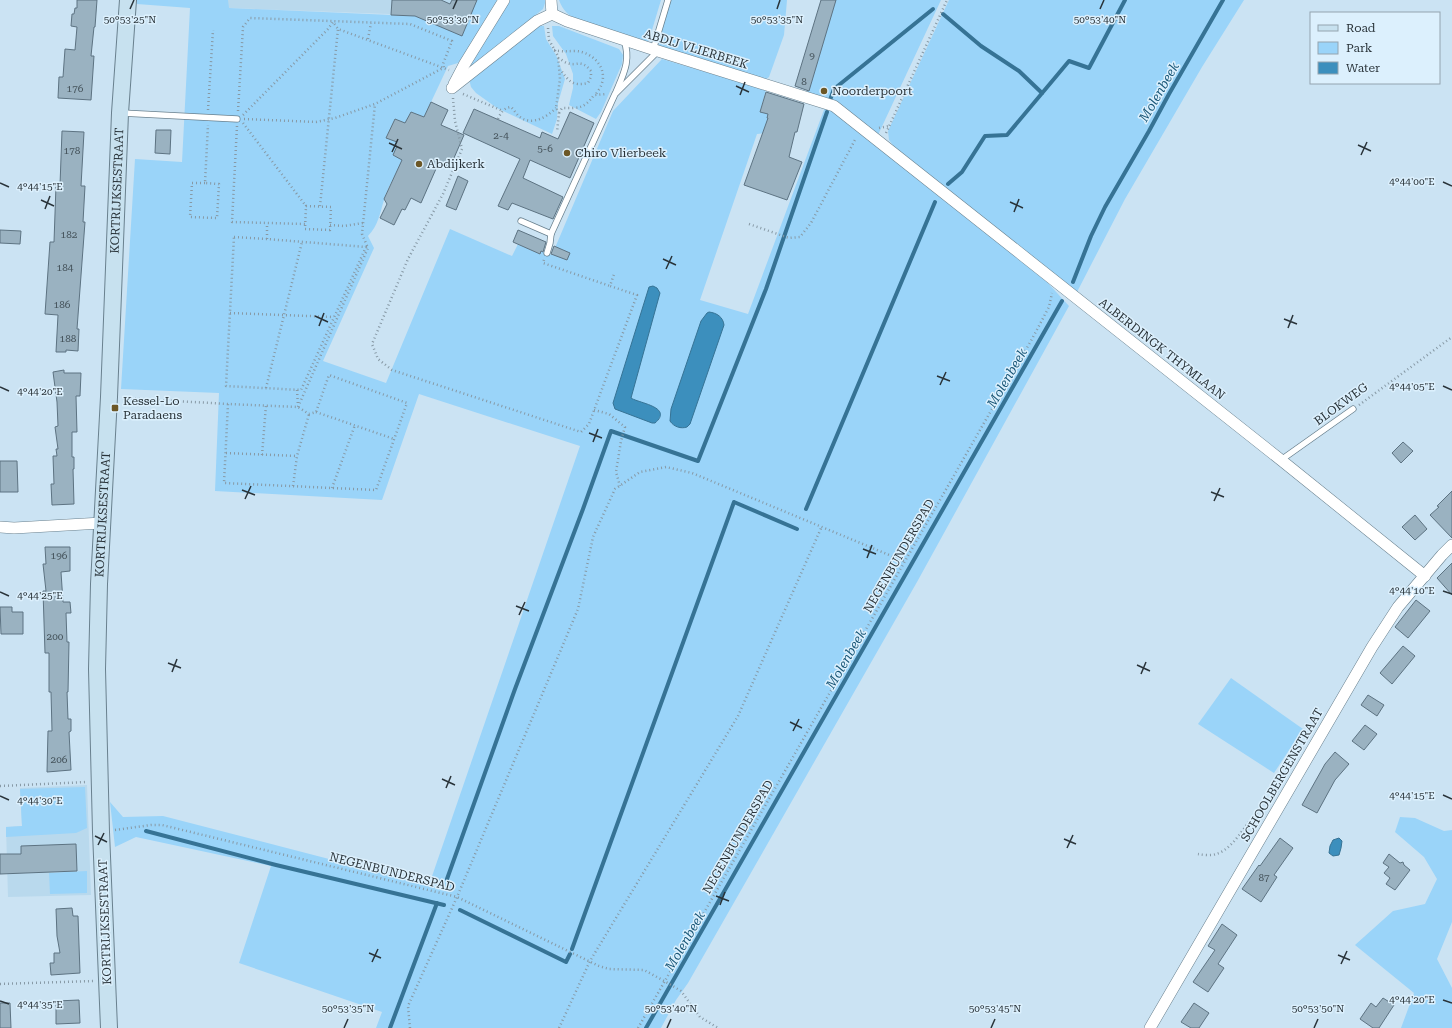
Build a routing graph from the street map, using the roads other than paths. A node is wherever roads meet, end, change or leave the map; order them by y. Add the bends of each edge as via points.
1 (128, 0) edge
2 (504, 0) edge
3 (552, 0) edge
4 (668, 0) edge
5 (552, 14) junction
6 (624, 40) junction
7 (656, 51) junction
8 (615, 94) junction
9 (120, 113) junction
10 (238, 119) road end
11 (867, 131) joint
12 (521, 221) dead end
13 (551, 234) junction
14 (547, 253) road end
15 (1353, 409) road end
16 (1281, 460) junction
17 (102, 523) junction
18 (0, 527) edge
19 (1452, 545) edge
20 (1425, 576) junction
21 (109, 1028) edge
22 (1150, 1028) edge

1 - 9 street, KORTRIJKSESTRAAT
2 - 5 street via 452,88 537,21
3 - 5 street
4 - 7 lane
5 - 6 street, ABDIJ VLIERBEEK via 567,22
6 - 7 street, ABDIJ VLIERBEEK
6 - 8 lane via 627,50 626,69
7 - 8 lane
7 - 11 street, ABDIJ VLIERBEEK via 834,106
8 - 13 lane
9 - 10 lane
9 - 17 street, KORTRIJKSESTRAAT
11 - 16 street, ALBERDINGK THYMLAAN
12 - 13 lane
13 - 14 lane
15 - 16 lane, BLOKWEG
16 - 20 street, ALBERDINGK THYMLAAN
17 - 18 street
17 - 21 street, KORTRIJKSESTRAAT via 97,669
19 - 20 street, SCHOOLBERGENSTRAAT
20 - 22 street, SCHOOLBERGENSTRAAT via 1398,606 1372,647

